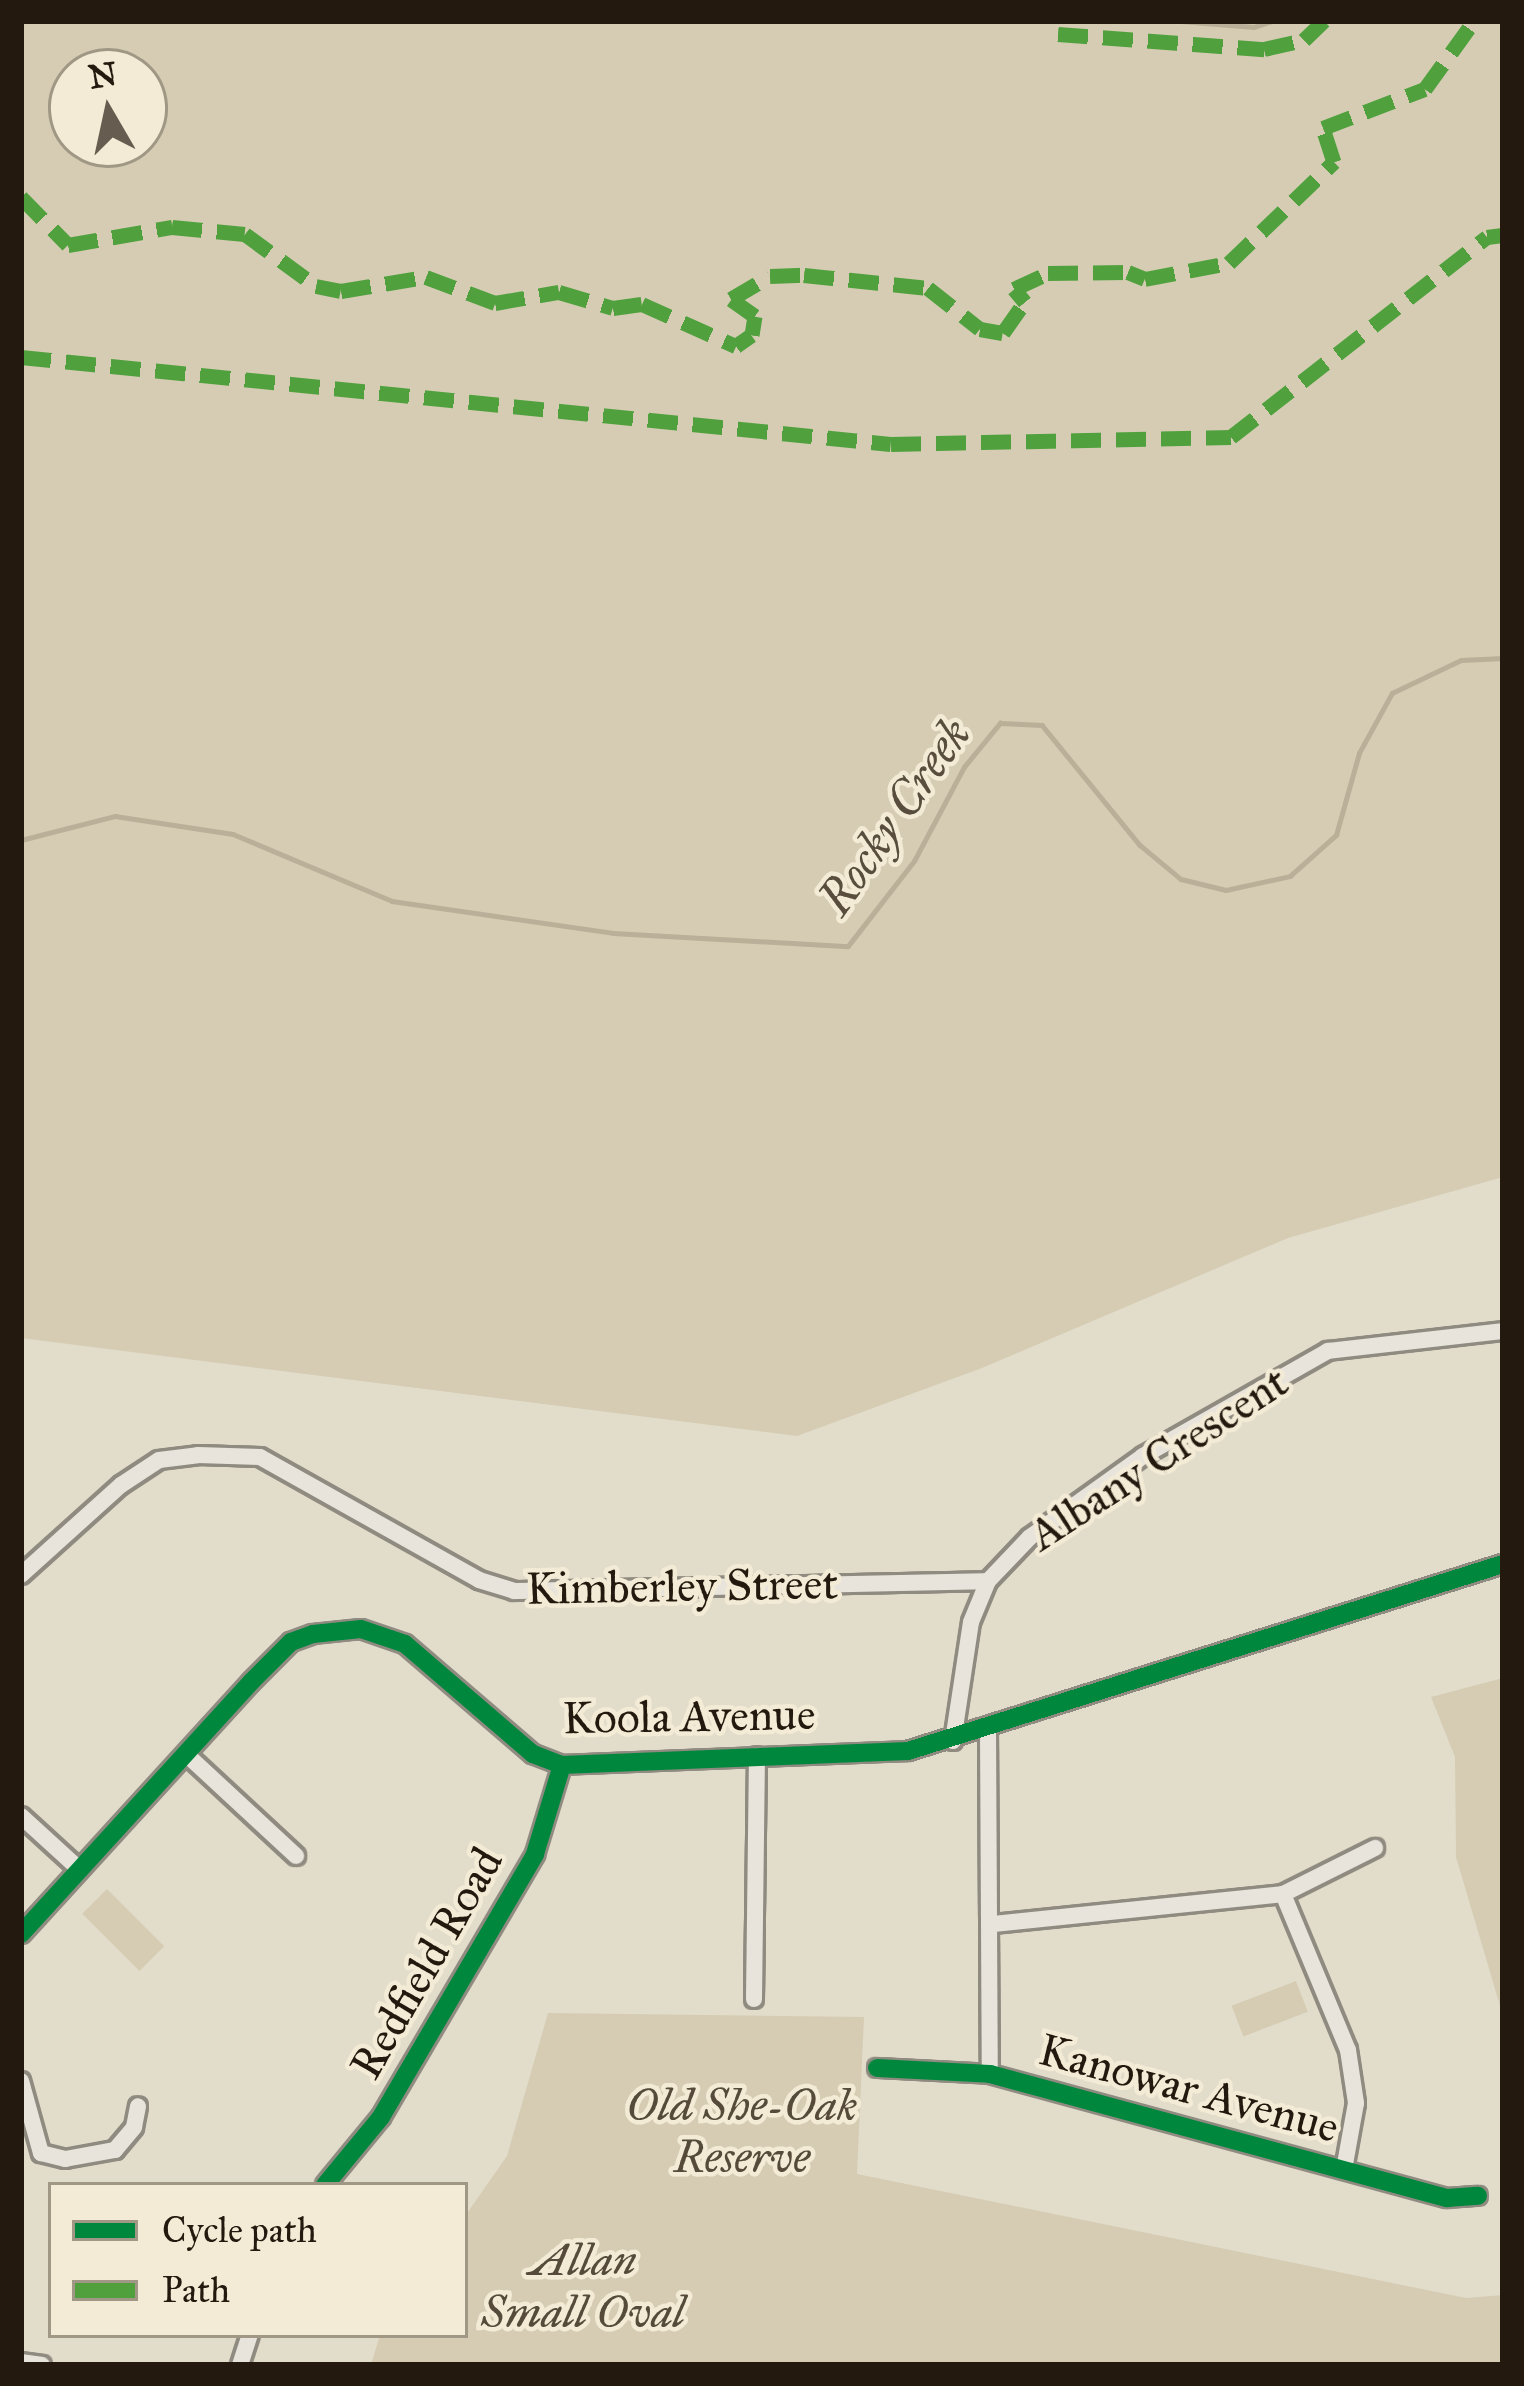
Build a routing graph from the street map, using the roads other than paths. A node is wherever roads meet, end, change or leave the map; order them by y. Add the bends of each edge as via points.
1 (1503, 1331) edge
2 (1503, 1564) edge
3 (21, 1575) edge
4 (988, 1581) junction
5 (988, 1730) junction
6 (953, 1741) junction
7 (186, 1754) junction
8 (757, 1756) junction
9 (562, 1765) junction
10 (21, 1816) edge
11 (1375, 1848) dead end
12 (296, 1856) dead end
13 (79, 1869) junction
14 (1283, 1894) junction
15 (994, 1924) junction
16 (21, 1934) edge
17 (754, 1999) dead end
18 (877, 2068) dead end
19 (990, 2074) junction
20 (21, 2081) edge
21 (138, 2106) dead end
22 (1344, 2170) junction
23 (327, 2182) edge
24 (1478, 2196) dead end
25 (21, 2362) edge
26 (42, 2365) edge

1 - 4 street, Albany Crescent via 1328,1352 1143,1456 1030,1537
2 - 5 street, Koola Avenue
3 - 4 street, Kimberley Street via 121,1484 159,1460 198,1455 260,1457 461,1571 514,1591
4 - 6 street, Albany Crescent via 960,1664
5 - 6 street, Koola Avenue
5 - 15 street
6 - 8 street, Koola Avenue via 908,1751
7 - 9 street, Koola Avenue via 291,1642 337,1628 405,1645 533,1754
7 - 12 street
7 - 13 street, Koola Avenue
8 - 9 street, Koola Avenue
8 - 17 street
9 - 23 street, Redfield Road via 551,1820 526,1871 381,2117
10 - 13 street
11 - 14 street
13 - 16 street, Koola Avenue
14 - 15 street
14 - 22 street via 1348,2050 1356,2103
15 - 19 street
18 - 19 street, Kanowar Avenue
19 - 22 street, Kanowar Avenue
20 - 21 street via 41,2153 65,2159 115,2150 134,2127
22 - 24 street, Kanowar Avenue via 1447,2198
25 - 26 street

